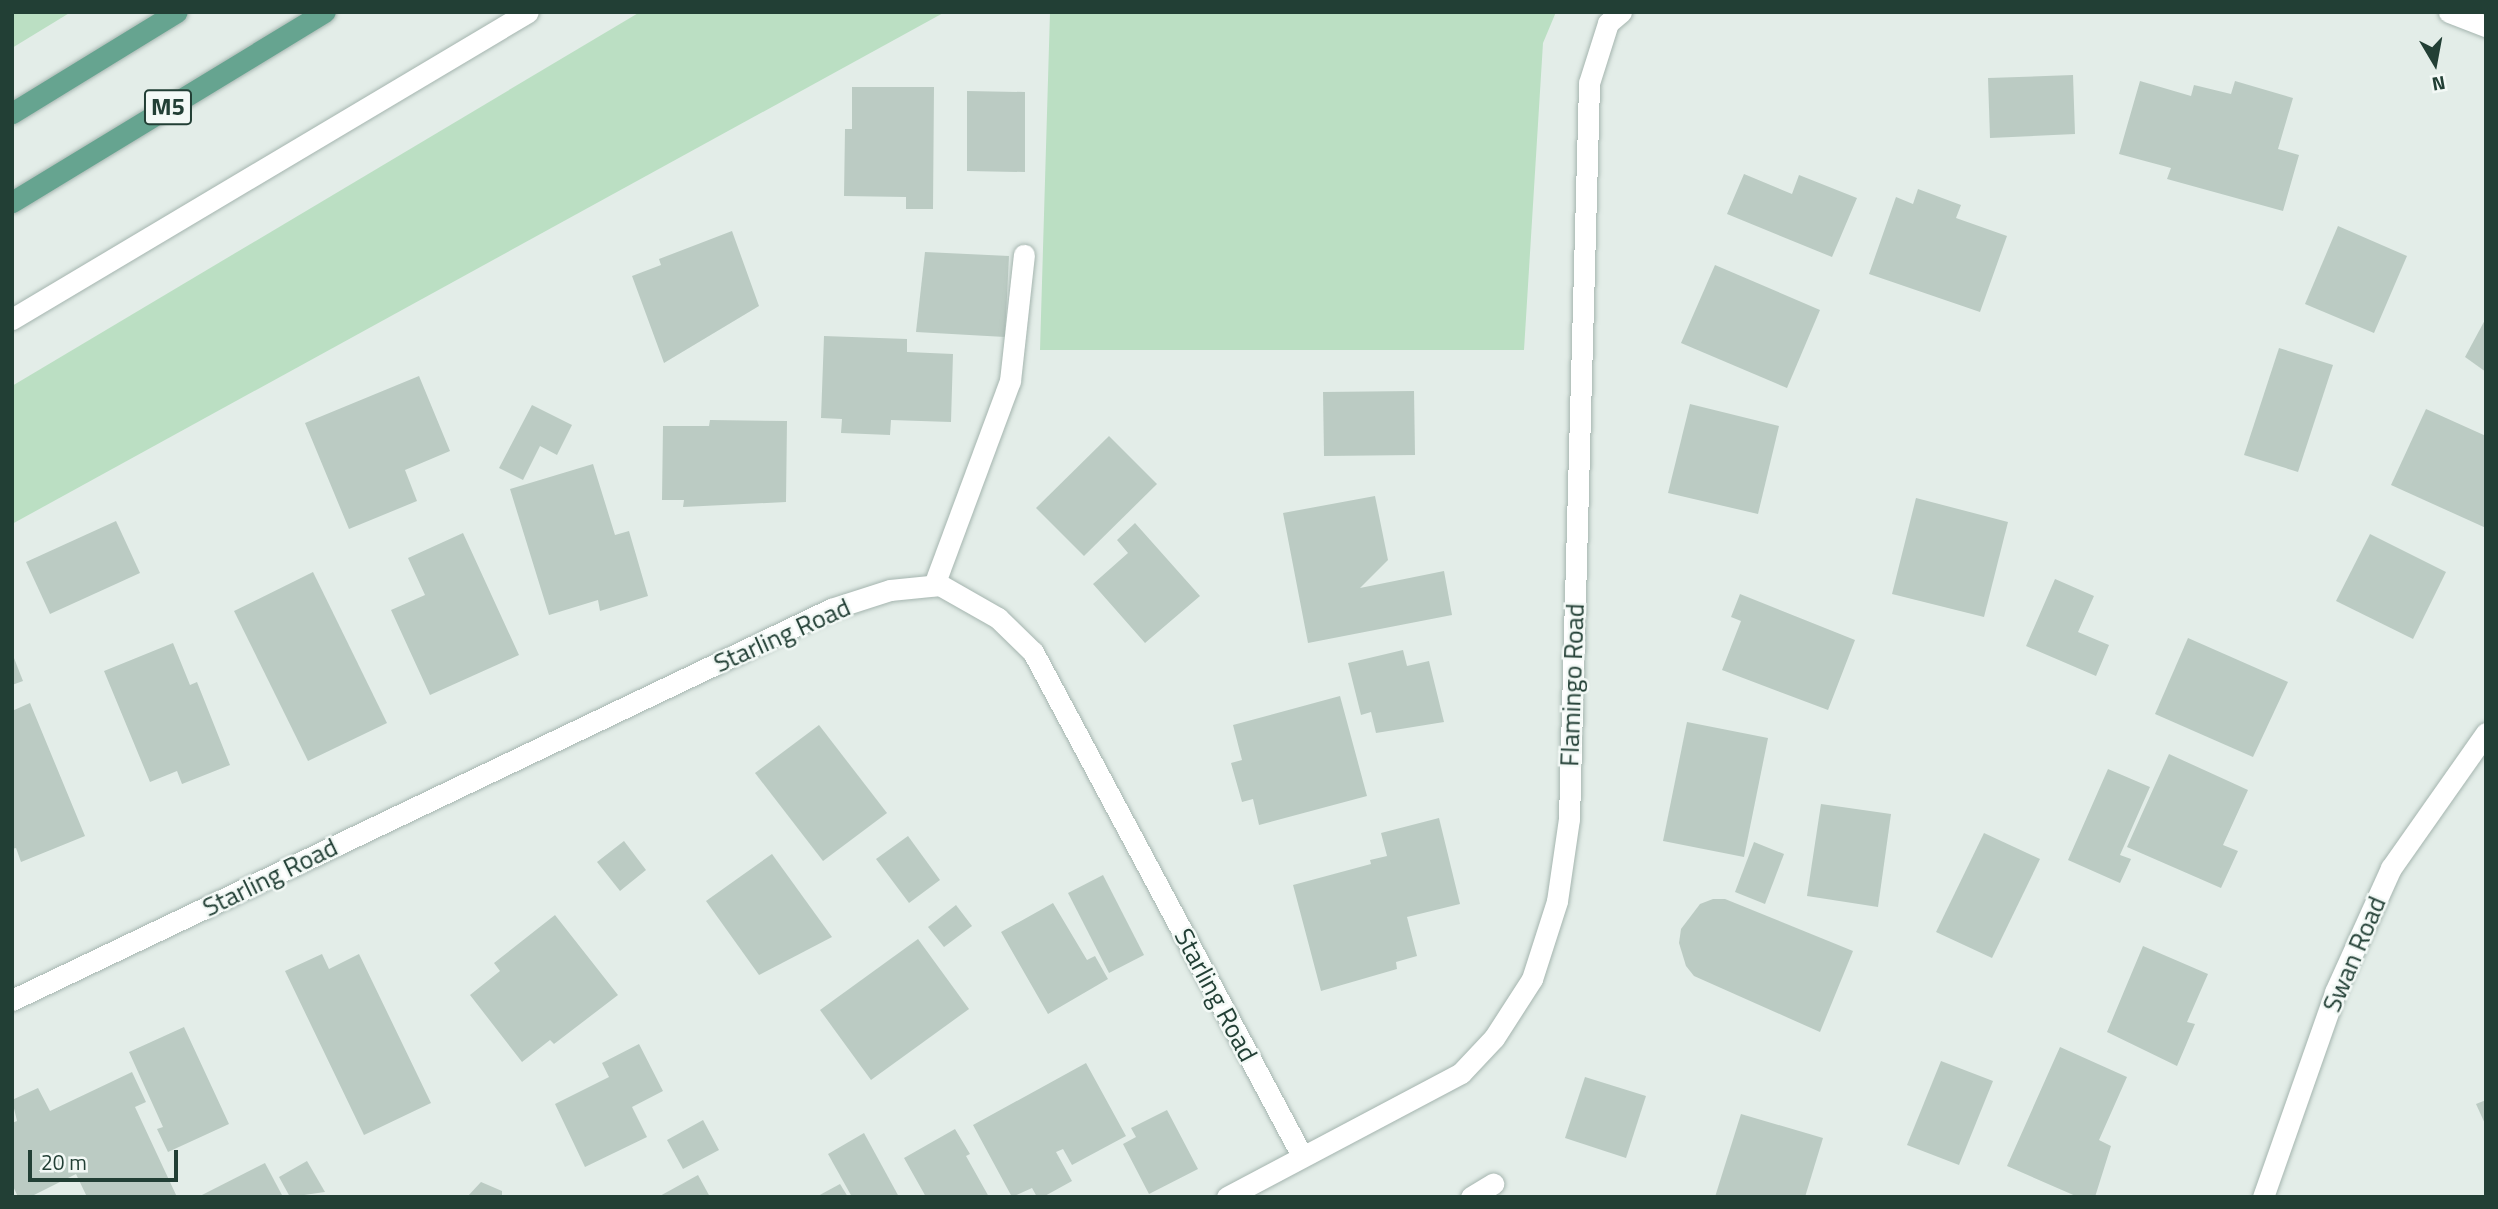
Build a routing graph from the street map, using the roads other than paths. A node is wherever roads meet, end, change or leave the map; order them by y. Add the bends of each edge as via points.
1 (177, 12) edge
2 (325, 12) edge
3 (528, 12) edge
4 (1621, 12) edge
5 (2449, 12) edge
6 (2486, 26) edge
7 (12, 113) edge
8 (12, 202) edge
9 (1024, 254) dead end
10 (12, 319) edge
11 (934, 585) junction
12 (2486, 733) edge
13 (12, 1000) edge
14 (1301, 1154) junction
15 (1493, 1184) dead end
16 (1227, 1197) edge
17 (1472, 1197) edge
18 (2263, 1197) edge

1 - 7 main road
2 - 8 main road, M5
3 - 10 street
4 - 14 street, Flamingo Road via 1608,23 1588,83 1569,819 1557,901 1532,979 1494,1038 1461,1073
5 - 6 street
9 - 11 street via 1010,381
11 - 13 street, Starling Road via 890,590 831,609
11 - 14 street, Starling Road via 998,618 1033,652
12 - 18 street, Swan Road via 2391,868 2335,992
14 - 16 street, Flamingo Road
15 - 17 street

